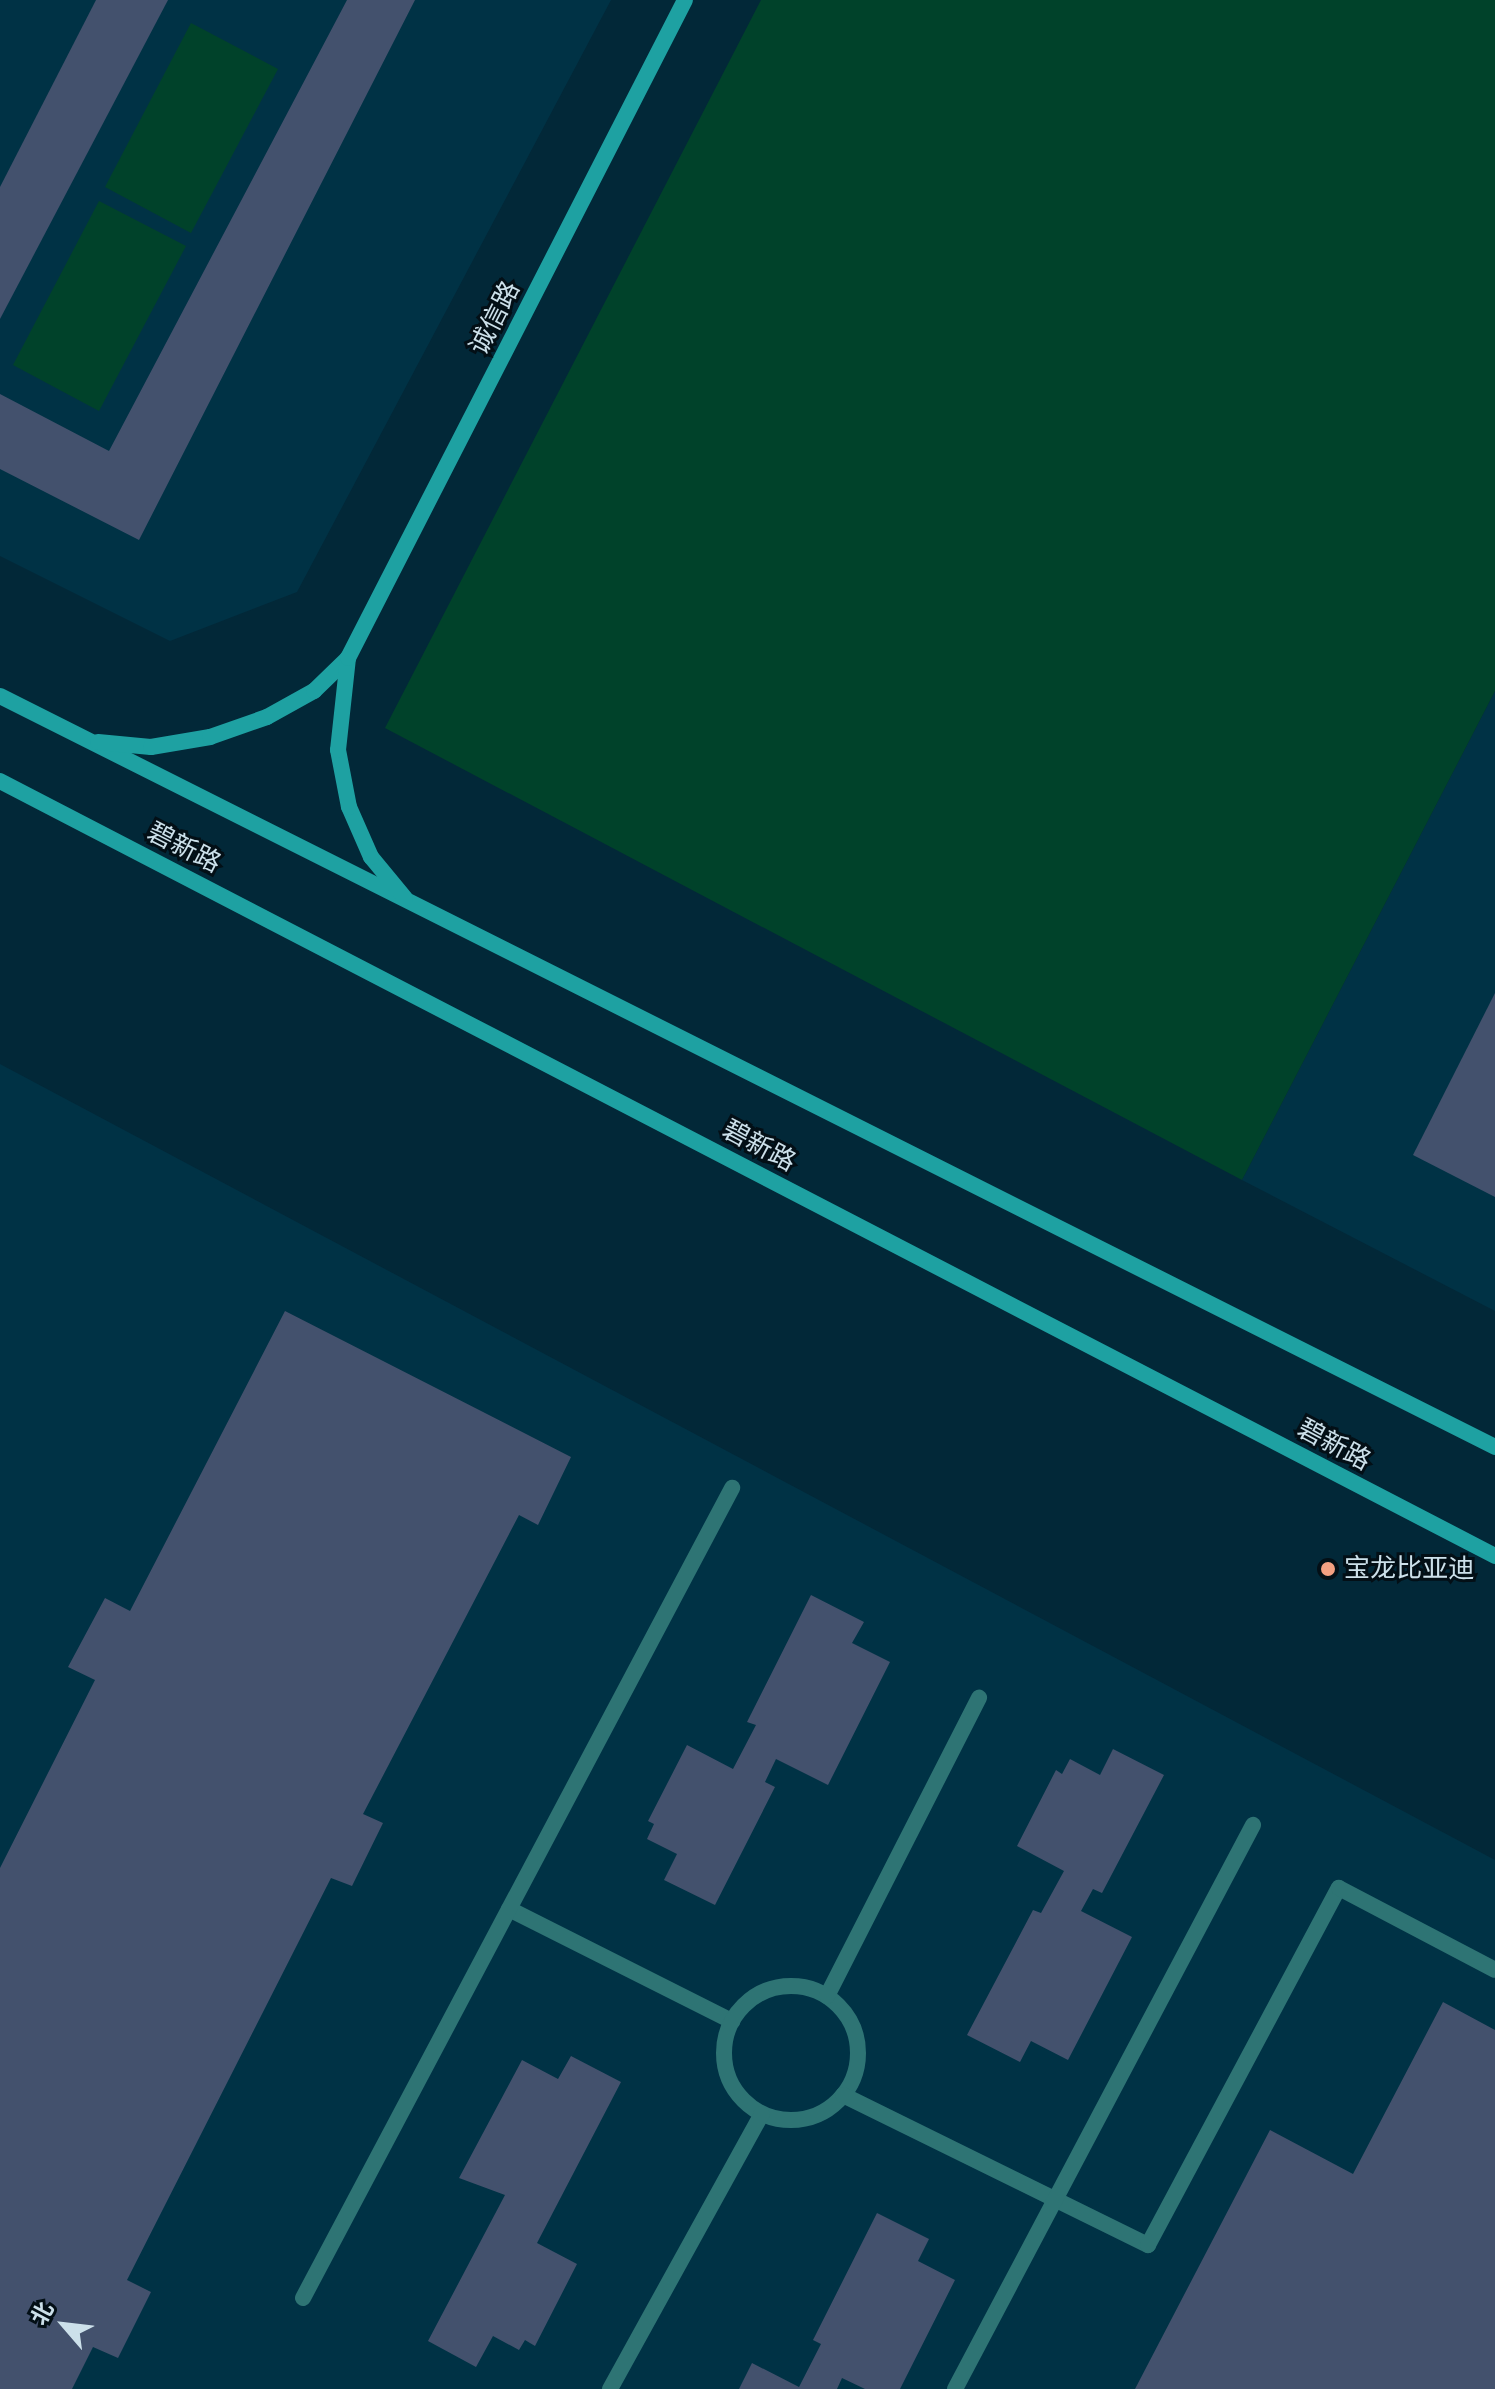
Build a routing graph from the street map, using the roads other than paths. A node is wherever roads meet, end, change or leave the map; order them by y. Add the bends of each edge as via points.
1 (685, 0) edge
2 (348, 658) junction
3 (0, 696) edge
4 (88, 741) junction
5 (0, 781) edge
6 (411, 906) junction
7 (1495, 1447) edge
8 (732, 1488) dead end
9 (1495, 1556) edge
10 (979, 1698) dead end
11 (1253, 1825) dead end
12 (509, 1909) junction
13 (1495, 1970) edge
14 (827, 1996) junction
15 (732, 2021) junction
16 (843, 2095) junction
17 (762, 2114) junction
18 (1055, 2199) junction
19 (303, 2298) dead end
20 (610, 2389) edge
21 (955, 2389) edge

1 - 2 main road, 诚信路
2 - 4 main road, 诚信路 via 314,691 267,717 210,737 151,747
2 - 6 main road, 诚信路 via 338,750 349,807 371,857
3 - 4 main road, 碧新路
4 - 6 main road, 碧新路
5 - 9 main road, 碧新路
6 - 7 main road, 碧新路
8 - 12 lane
10 - 14 lane
11 - 18 lane
12 - 15 lane
12 - 19 lane
13 - 18 lane via 1339,1888 1148,2245
14 - 15 lane via 806,1987 774,1989 745,2004
14 - 16 lane via 844,2011 858,2053
15 - 17 lane via 724,2064 744,2102
16 - 17 lane via 806,2119
16 - 18 lane
17 - 20 lane
18 - 21 lane

